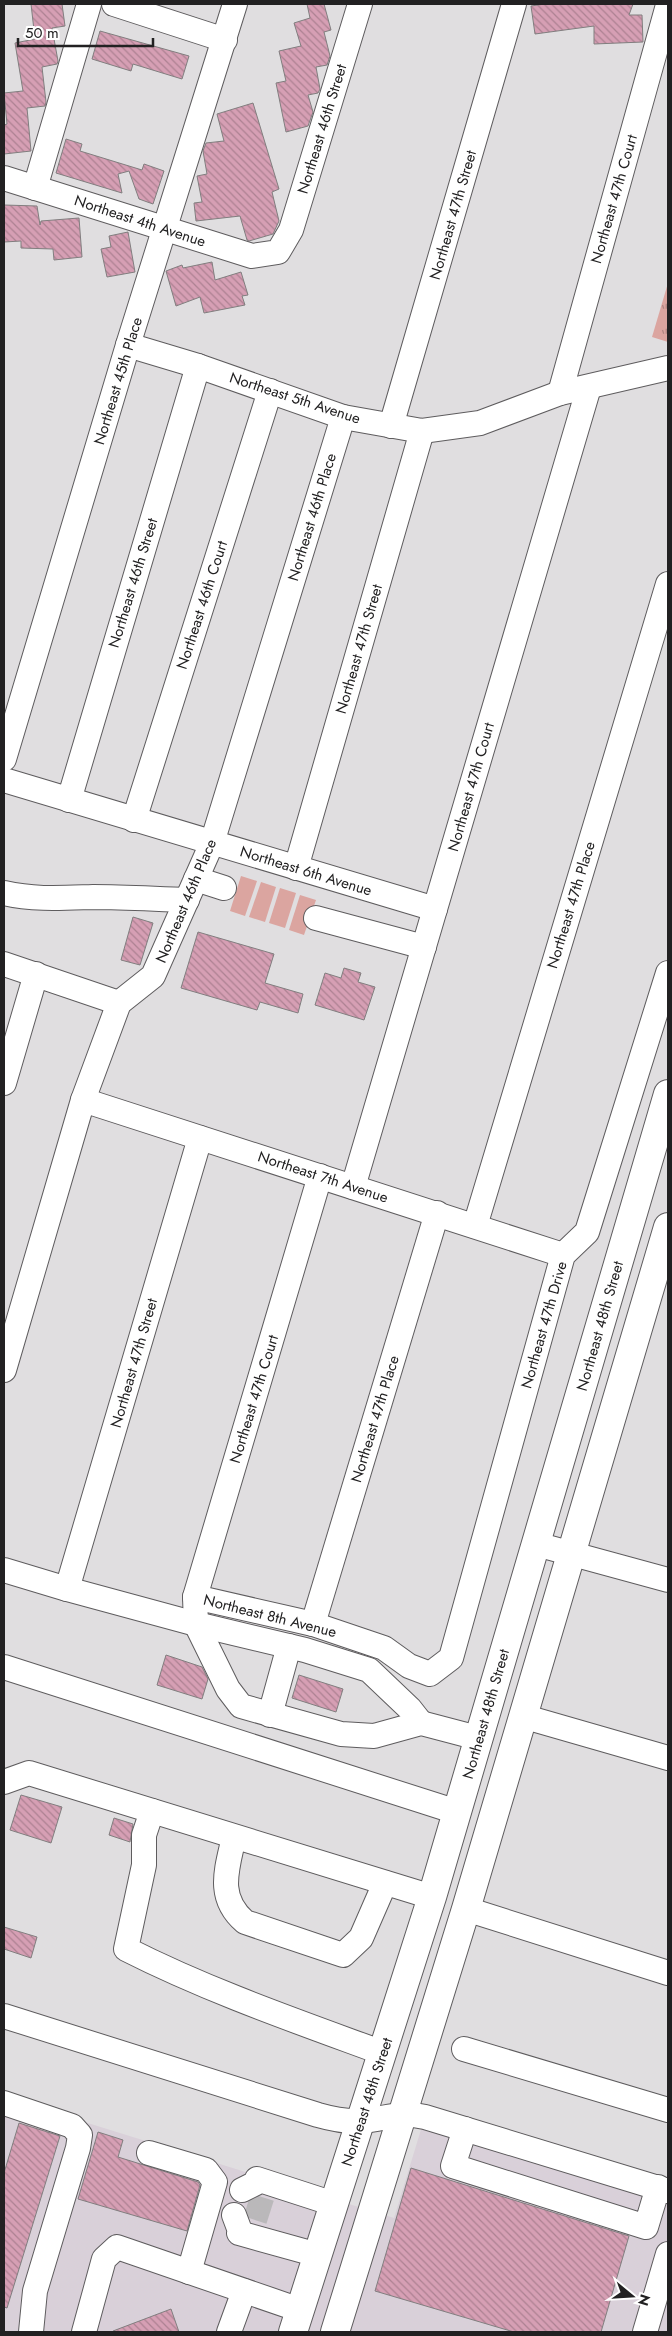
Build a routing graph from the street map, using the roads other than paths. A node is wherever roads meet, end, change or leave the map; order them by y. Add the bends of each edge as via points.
1 (90, 4) edge
2 (114, 4) edge
3 (235, 4) edge
4 (360, 4) edge
5 (514, 4) edge
6 (668, 5) edge
7 (225, 40) junction
8 (4, 178) edge
9 (34, 188) junction
10 (165, 229) junction
11 (278, 252) joint
12 (128, 345) junction
13 (198, 366) junction
14 (668, 368) edge
15 (589, 387) junction
16 (270, 391) junction
17 (560, 393) junction
18 (343, 416) junction
19 (391, 426) junction
20 (422, 431) junction
21 (668, 584) edge
22 (4, 759) edge
23 (4, 780) edge
24 (68, 800) junction
25 (134, 820) junction
26 (212, 843) junction
27 (296, 868) junction
28 (224, 888) dead end
29 (191, 890) junction
30 (4, 893) edge
31 (436, 909) junction
32 (316, 918) dead end
33 (424, 947) junction
34 (4, 964) edge
35 (668, 973) edge
36 (36, 974) junction
37 (119, 1003) junction
38 (4, 1083) edge
39 (668, 1094) edge
40 (82, 1100) junction
41 (200, 1138) junction
42 (320, 1176) junction
43 (353, 1187) junction
44 (437, 1213) junction
45 (475, 1226) junction
46 (668, 1227) edge
47 (563, 1255) junction
48 (4, 1370) edge
49 (536, 1544) junction
50 (571, 1553) junction
51 (4, 1570) edge
52 (668, 1580) edge
53 (67, 1589) junction
54 (195, 1597) junction
55 (196, 1624) junction
56 (313, 1624) junction
57 (289, 1646) junction
58 (451, 1658) joint
59 (4, 1667) edge
60 (270, 1715) junction
61 (522, 1716) junction
62 (421, 1723) junction
63 (478, 1738) junction
64 (668, 1758) edge
65 (4, 1782) edge
66 (152, 1811) junction
67 (457, 1812) junction
68 (234, 1837) junction
69 (386, 1883) junction
70 (432, 1898) junction
71 (466, 1909) junction
72 (452, 1955) junction
73 (668, 1973) edge
74 (4, 2016) edge
75 (464, 2049) dead end
76 (383, 2053) junction
77 (4, 2103) edge
78 (668, 2110) edge
79 (402, 2113) junction
80 (361, 2121) junction
81 (465, 2129) junction
82 (149, 2153) dead end
83 (254, 2189) dead end
84 (663, 2189) edge
85 (334, 2204) junction
86 (243, 2222) dead end
87 (646, 2227) junction
88 (668, 2244) edge
89 (668, 2254) edge
90 (318, 2255) junction
91 (189, 2272) junction
92 (244, 2291) junction
93 (297, 2321) edge
94 (31, 2332) edge
95 (84, 2332) edge
96 (229, 2332) edge
97 (336, 2332) edge
98 (645, 2332) edge

1 - 9 street
2 - 7 street
3 - 7 street, Northeast 45th Place
4 - 11 street, Northeast 46th Street via 291,230
5 - 19 street, Northeast 47th Street
6 - 17 street, Northeast 47th Court
7 - 10 street, Northeast 45th Place
8 - 9 street, Northeast 4th Avenue
9 - 10 street, Northeast 4th Avenue
10 - 11 street, Northeast 4th Avenue via 252,256
10 - 12 street, Northeast 45th Place
12 - 13 street, Northeast 5th Avenue
12 - 22 street, Northeast 45th Place
13 - 16 street, Northeast 5th Avenue
13 - 24 street, Northeast 46th Street
14 - 15 street, Northeast 5th Avenue
15 - 17 street, Northeast 5th Avenue
15 - 31 street, Northeast 47th Court
16 - 18 street, Northeast 5th Avenue
16 - 25 street, Northeast 46th Court
17 - 20 street, Northeast 5th Avenue via 480,423
18 - 19 street, Northeast 5th Avenue
18 - 26 street, Northeast 46th Place
19 - 20 street, Northeast 5th Avenue
20 - 27 street, Northeast 47th Street
21 - 45 street, Northeast 47th Place
23 - 24 street, Northeast 6th Avenue
24 - 25 street, Northeast 6th Avenue
25 - 26 street, Northeast 6th Avenue
26 - 27 street, Northeast 6th Avenue
26 - 29 street, Northeast 46th Place
27 - 31 street, Northeast 6th Avenue
28 - 29 street
29 - 30 street via 130,897 46,899
29 - 37 street, Northeast 46th Place via 153,976
31 - 33 street, Northeast 47th Court
32 - 33 street
33 - 43 street, Northeast 47th Court
34 - 36 street
35 - 47 street, Northeast 47th Drive via 587,1232
36 - 37 street
36 - 38 street
37 - 40 street, Northeast 46th Place
39 - 49 main road, Northeast 48th Street
40 - 41 street, Northeast 7th Avenue
40 - 48 street, Northeast 46th Place
41 - 42 street, Northeast 7th Avenue
41 - 53 street, Northeast 47th Street
42 - 43 street, Northeast 7th Avenue
42 - 54 street, Northeast 47th Court
43 - 44 street, Northeast 7th Avenue
44 - 45 street, Northeast 7th Avenue
44 - 56 street, Northeast 47th Place
45 - 47 street, Northeast 7th Avenue
46 - 50 main road
47 - 58 street, Northeast 47th Drive
49 - 50 street
49 - 63 main road, Northeast 48th Street
50 - 52 street
50 - 61 main road
51 - 53 street, Northeast 8th Avenue
53 - 55 street, Northeast 8th Avenue
54 - 55 street, Northeast 47th Court
54 - 56 street, Northeast 8th Avenue
55 - 57 street, Northeast 8th Avenue
55 - 60 street, Northeast 8th Avenue via 228,1689 240,1706
56 - 58 street, Northeast 8th Avenue via 384,1648 409,1666 430,1674
57 - 60 street
57 - 62 street, Northeast 8th Avenue via 369,1670
59 - 67 street
60 - 62 street, Northeast 8th Avenue via 341,1734 374,1736
61 - 64 street
61 - 71 main road
62 - 63 street
63 - 67 main road, Northeast 48th Street
63 - 72 main road via 492,1755 494,1772 453,1915
65 - 66 street via 29,1773
66 - 68 street
66 - 76 street via 144,1834 144,1864 126,1949 279,2016
67 - 70 main road, Northeast 48th Street
68 - 69 street
68 - 69 street via 224,1881 233,1912 245,1922 343,1955 362,1938
69 - 70 street
70 - 76 main road, Northeast 48th Street
71 - 72 main road
71 - 73 street
72 - 79 main road
74 - 80 street via 318,2115
75 - 78 street
76 - 80 main road, Northeast 48th Street
77 - 94 street via 72,2126 80,2135 35,2292
79 - 80 street
79 - 81 street
79 - 97 main road
80 - 85 main road, Northeast 48th Street
81 - 84 street
81 - 87 street via 453,2166
82 - 91 street via 206,2170 215,2182
83 - 85 street via 257,2180
84 - 87 street
85 - 90 main road, Northeast 48th Street
86 - 90 street via 239,2233
87 - 88 street
89 - 98 street
90 - 93 main road, Northeast 48th Street
91 - 92 street
91 - 95 street via 117,2247 104,2259
92 - 93 street
92 - 96 street

